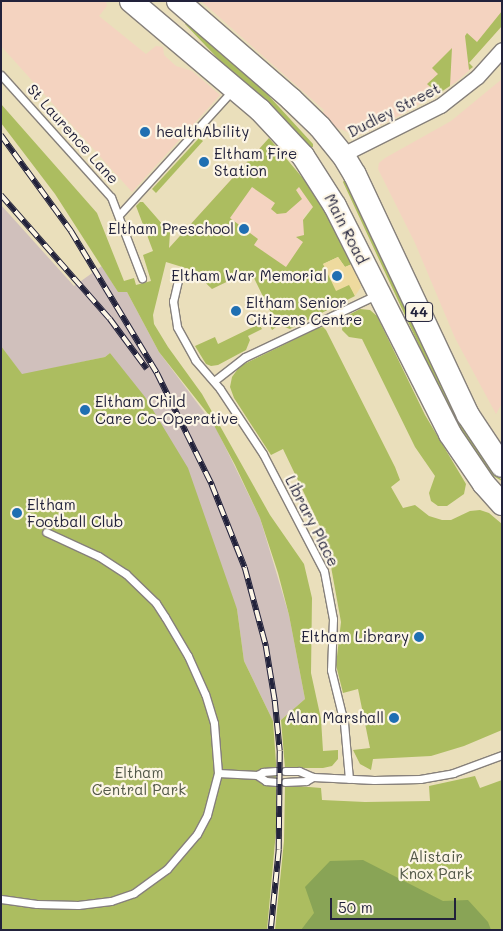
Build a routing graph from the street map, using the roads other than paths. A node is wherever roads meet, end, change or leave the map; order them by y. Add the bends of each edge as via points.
1 (131, 1) edge
2 (178, 1) edge
3 (502, 50) edge
4 (1, 75) edge
5 (235, 88) junction
6 (343, 155) junction
7 (313, 169) junction
8 (120, 215) junction
9 (180, 276) dead end
10 (142, 278) dead end
11 (379, 294) junction
12 (214, 381) junction
13 (502, 466) edge
14 (493, 485) edge
15 (502, 504) edge
16 (46, 532) dead end
17 (502, 756) edge
18 (276, 771) dead end
19 (285, 771) dead end
20 (218, 774) junction
21 (257, 775) junction
22 (313, 777) junction
23 (349, 779) junction
24 (277, 782) dead end
25 (285, 782) dead end
26 (1, 899) edge

1 - 5 main road, Main Road / 44
2 - 6 main road, Main Road / 44 via 291,99
3 - 6 street, Dudley Street via 478,77 441,106
4 - 8 lane, St Laurence Lane via 111,197
5 - 7 main road, Main Road / 44 via 285,134
5 - 8 lane
6 - 7 main road
6 - 13 main road, Main Road / 44 via 468,415
7 - 11 main road, Main Road / 44
8 - 10 lane, St Laurence Lane
9 - 12 lane, Library Place via 173,301 177,327 196,360
11 - 12 lane via 245,357
11 - 14 main road, Main Road / 44 via 450,434
12 - 23 lane, Library Place via 262,454 324,571 333,619 331,670 344,723
14 - 15 main road, Main Road / 44
16 - 20 lane via 98,556 126,574 156,603 188,656 205,694 214,724
17 - 23 lane via 441,776 406,780
18 - 21 lane
19 - 22 lane via 299,771
20 - 21 lane
20 - 26 lane via 207,815 198,834 167,869 134,893 111,901 78,905
21 - 24 lane via 266,781
22 - 23 lane
22 - 25 lane via 306,781

